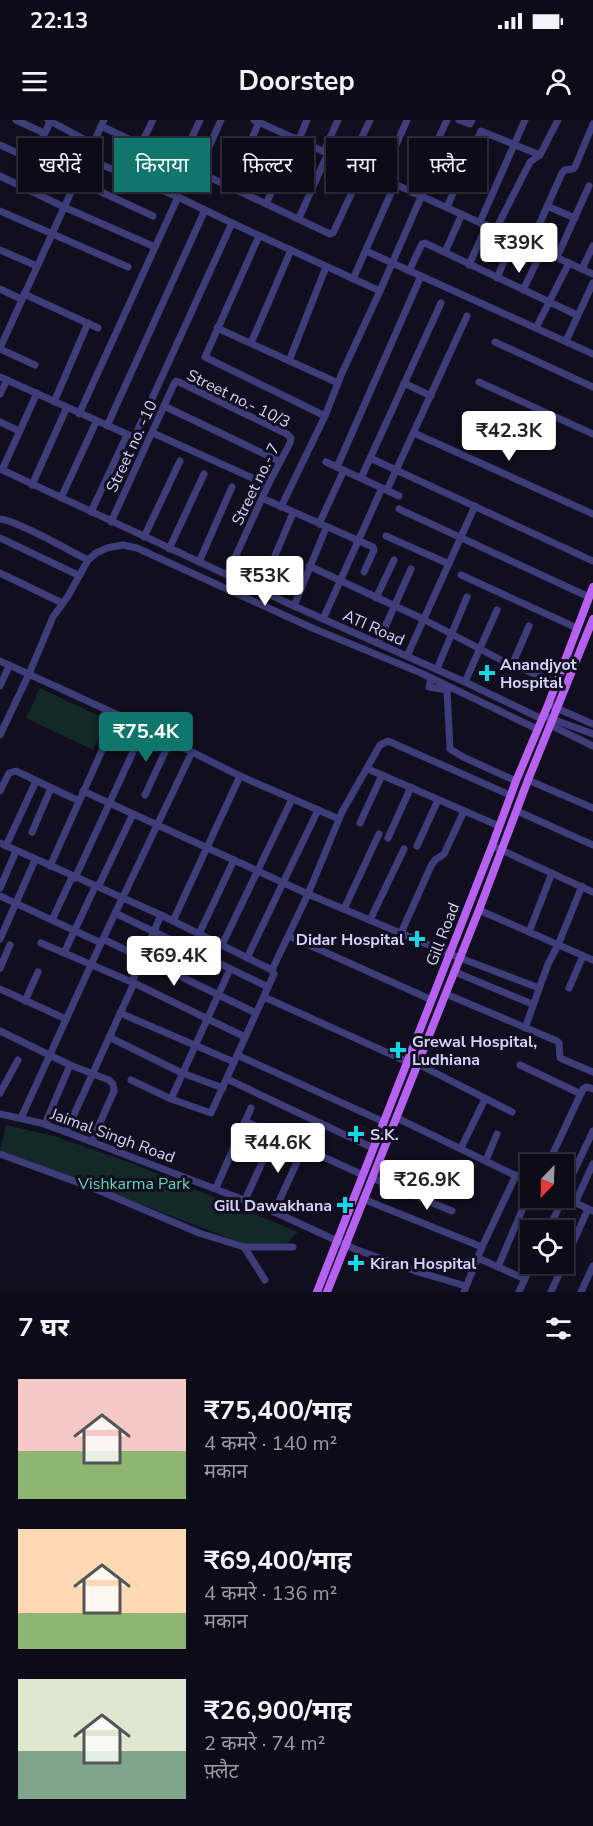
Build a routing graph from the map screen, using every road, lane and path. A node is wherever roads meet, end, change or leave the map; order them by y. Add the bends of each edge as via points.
1 (16, 120) edge
2 (153, 120) edge
3 (200, 120) edge
4 (221, 120) edge
5 (307, 120) edge
6 (338, 120) edge
7 (369, 120) edge
8 (407, 120) edge
9 (447, 120) edge
10 (459, 120) edge
11 (472, 120) edge
12 (525, 120) edge
13 (558, 120) edge
14 (49, 121) edge
15 (256, 121) edge
16 (103, 123) edge
17 (593, 124) edge
18 (44, 133) junction
19 (42, 138) edge
20 (82, 138) edge
21 (96, 138) edge
22 (130, 138) edge
23 (144, 138) edge
24 (192, 138) edge
25 (250, 138) edge
26 (297, 138) joint
27 (331, 138) edge
28 (361, 138) edge
29 (397, 143) edge
30 (515, 144) junction
31 (0, 145) edge
32 (210, 145) edge
33 (314, 146) edge
34 (326, 152) joint
35 (18, 153) edge
36 (540, 154) junction
37 (0, 176) edge
38 (18, 185) edge
39 (397, 185) edge
40 (589, 186) dead end
41 (33, 192) edge
42 (71, 192) edge
43 (102, 192) edge
44 (167, 192) edge
45 (240, 192) edge
46 (272, 192) edge
47 (352, 192) edge
48 (392, 192) edge
49 (413, 193) junction
50 (178, 196) junction
51 (421, 197) junction
52 (266, 204) junction
53 (548, 206) junction
54 (64, 207) junction
55 (447, 207) junction
56 (206, 210) junction
57 (0, 211) edge
58 (462, 214) junction
59 (153, 216) dead end
60 (299, 218) junction
61 (575, 218) junction
62 (232, 223) junction
63 (484, 224) junction
64 (496, 229) junction
65 (51, 234) junction
66 (259, 236) junction
67 (514, 238) junction
68 (530, 245) junction
69 (593, 246) edge
70 (155, 247) junction
71 (0, 250) edge
72 (291, 250) junction
73 (366, 251) junction
74 (542, 251) junction
75 (445, 252) junction
76 (557, 257) junction
77 (392, 262) junction
78 (569, 263) junction
79 (469, 265) junction
80 (37, 266) junction
81 (128, 267) dead end
82 (326, 267) junction
83 (582, 269) junction
84 (409, 271) junction
85 (593, 274) edge
86 (421, 276) junction
87 (497, 278) junction
88 (353, 279) junction
89 (593, 283) edge
90 (0, 289) edge
91 (523, 290) junction
92 (380, 291) junction
93 (22, 297) junction
94 (549, 302) junction
95 (441, 303) dead end
96 (577, 315) junction
97 (467, 316) dead end
98 (88, 323) junction
99 (98, 328) dead end
100 (217, 328) junction
101 (536, 328) junction
102 (566, 341) junction
103 (495, 342) dead end
104 (251, 343) junction
105 (0, 348) edge
106 (593, 354) edge
107 (289, 361) junction
108 (35, 365) dead end
109 (3, 378) edge
110 (176, 382) joint
111 (479, 382) dead end
112 (338, 383) junction
113 (404, 383) junction
114 (593, 387) edge
115 (37, 393) junction
116 (0, 394) edge
117 (431, 396) junction
118 (54, 402) junction
119 (164, 406) junction
120 (67, 408) junction
121 (80, 414) junction
122 (325, 416) junction
123 (0, 422) edge
124 (96, 422) junction
125 (107, 426) junction
126 (19, 431) junction
127 (153, 433) junction
128 (414, 433) junction
129 (593, 434) edge
130 (127, 435) junction
131 (291, 438) joint
132 (370, 458) junction
133 (180, 461) dead end
134 (279, 461) junction
135 (326, 462) dead end
136 (340, 468) junction
137 (1, 470) edge
138 (397, 470) junction
139 (204, 474) dead end
140 (361, 478) junction
141 (32, 484) junction
142 (268, 486) junction
143 (232, 488) dead end
144 (384, 489) junction
145 (399, 496) dead end
146 (61, 498) junction
147 (262, 498) junction
148 (475, 506) junction
149 (281, 507) junction
150 (399, 509) dead end
151 (91, 512) junction
152 (293, 513) junction
153 (593, 514) edge
154 (0, 519) edge
155 (111, 522) junction
156 (322, 526) junction
157 (386, 536) dead end
158 (144, 537) junction
159 (461, 537) junction
160 (0, 538) edge
161 (358, 541) junction
162 (169, 549) junction
163 (88, 560) junction
164 (394, 560) dead end
165 (593, 561) edge
166 (199, 562) junction
167 (449, 564) junction
168 (309, 566) junction
169 (411, 569) dead end
170 (364, 572) dead end
171 (0, 573) edge
172 (78, 575) junction
173 (227, 575) junction
174 (461, 575) dead end
175 (341, 581) junction
176 (593, 587) edge
177 (260, 591) junction
178 (467, 597) dead end
179 (589, 597) junction
180 (376, 598) junction
181 (63, 603) junction
182 (294, 606) junction
183 (394, 606) junction
184 (497, 610) dead end
185 (323, 619) junction
186 (423, 619) junction
187 (593, 619) edge
188 (529, 626) dead end
189 (578, 628) junction
190 (451, 635) junction
191 (378, 643) junction
192 (480, 648) junction
193 (407, 656) junction
194 (0, 661) edge
195 (512, 665) junction
196 (9, 666) junction
197 (437, 669) junction
198 (28, 674) junction
199 (431, 678) junction
200 (465, 682) junction
201 (557, 684) junction
202 (0, 686) edge
203 (549, 705) junction
204 (558, 709) junction
205 (118, 715) junction
206 (543, 717) junction
207 (552, 722) junction
208 (593, 724) edge
209 (144, 728) junction
210 (537, 729) junction
211 (593, 734) edge
212 (0, 735) edge
213 (170, 741) junction
214 (593, 746) edge
215 (192, 752) junction
216 (368, 769) junction
217 (382, 775) junction
218 (240, 776) junction
219 (528, 780) junction
220 (516, 781) junction
221 (36, 782) junction
222 (411, 787) junction
223 (51, 788) junction
224 (0, 791) edge
225 (83, 791) junction
226 (145, 795) dead end
227 (510, 795) junction
228 (292, 799) junction
229 (438, 800) junction
230 (79, 801) junction
231 (111, 804) junction
232 (593, 808) edge
233 (318, 810) junction
234 (464, 811) junction
235 (517, 811) junction
236 (133, 814) junction
237 (339, 819) junction
238 (360, 823) dead end
239 (157, 825) junction
240 (499, 826) junction
241 (32, 832) dead end
242 (379, 834) dead end
243 (388, 838) dead end
244 (3, 845) edge
245 (593, 845) edge
246 (417, 846) dead end
247 (492, 846) junction
248 (207, 848) junction
249 (404, 849) dead end
250 (502, 850) junction
251 (16, 851) junction
252 (35, 860) junction
253 (234, 861) junction
254 (50, 866) junction
255 (259, 872) junction
256 (552, 873) junction
257 (74, 877) junction
258 (284, 883) junction
259 (582, 886) junction
260 (95, 887) junction
261 (0, 888) edge
262 (593, 892) edge
263 (308, 894) junction
264 (0, 896) edge
265 (122, 899) junction
266 (16, 903) junction
267 (344, 909) junction
268 (479, 910) junction
269 (115, 913) junction
270 (161, 915) junction
271 (52, 920) junction
272 (370, 920) junction
273 (173, 921) junction
274 (74, 930) junction
275 (154, 931) junction
276 (529, 932) junction
277 (401, 933) junction
278 (199, 934) junction
279 (289, 936) junction
280 (0, 939) edge
281 (102, 941) junction
282 (41, 943) dead end
283 (10, 945) dead end
284 (222, 945) junction
285 (558, 945) junction
286 (64, 953) junction
287 (450, 954) junction
288 (583, 956) junction
289 (143, 957) junction
290 (247, 957) junction
291 (460, 957) junction
292 (593, 960) edge
293 (91, 964) junction
294 (0, 968) edge
295 (230, 969) junction
296 (272, 970) junction
297 (38, 972) dead end
298 (455, 972) junction
299 (133, 983) junction
300 (268, 987) junction
301 (539, 988) junction
302 (569, 988) dead end
303 (0, 989) edge
304 (446, 994) junction
305 (219, 996) junction
306 (264, 997) junction
307 (25, 1000) junction
308 (432, 1000) junction
309 (532, 1004) junction
310 (120, 1013) junction
311 (256, 1013) junction
312 (66, 1019) junction
313 (207, 1019) junction
314 (525, 1028) junction
315 (0, 1032) edge
316 (109, 1037) junction
317 (245, 1037) junction
318 (195, 1046) junction
319 (49, 1054) junction
320 (235, 1059) junction
321 (18, 1060) dead end
322 (408, 1062) junction
323 (418, 1064) junction
324 (70, 1065) junction
325 (520, 1065) dead end
326 (182, 1072) junction
327 (93, 1073) junction
328 (593, 1073) edge
329 (227, 1079) junction
330 (131, 1080) dead end
331 (223, 1088) junction
332 (590, 1088) edge
333 (0, 1093) edge
334 (581, 1094) junction
335 (171, 1099) junction
336 (484, 1099) junction
337 (251, 1108) dead end
338 (512, 1112) dead end
339 (0, 1114) edge
340 (21, 1118) junction
341 (397, 1118) junction
342 (245, 1121) junction
343 (384, 1122) junction
344 (45, 1124) junction
345 (593, 1131) edge
346 (66, 1132) junction
347 (275, 1134) junction
348 (497, 1134) dead end
349 (92, 1141) junction
350 (304, 1147) junction
351 (373, 1148) junction
352 (461, 1148) junction
353 (554, 1154) edge
354 (0, 1155) edge
355 (486, 1160) junction
356 (593, 1164) edge
357 (574, 1171) edge
358 (363, 1175) junction
359 (516, 1175) junction
360 (520, 1177) edge
361 (372, 1178) junction
362 (216, 1188) junction
363 (363, 1199) junction
364 (244, 1200) junction
365 (575, 1203) joint
366 (523, 1208) edge
367 (591, 1209) edge
368 (452, 1211) dead end
369 (274, 1212) junction
370 (337, 1240) junction
371 (574, 1243) edge
372 (347, 1245) junction
373 (244, 1247) junction
374 (293, 1247) dead end
375 (482, 1247) junction
376 (478, 1258) junction
377 (593, 1266) edge
378 (498, 1267) junction
379 (527, 1274) edge
380 (559, 1274) edge
381 (525, 1279) junction
382 (265, 1280) dead end
383 (465, 1289) edge
384 (316, 1292) edge
385 (328, 1292) edge
386 (519, 1292) edge
387 (551, 1292) edge
388 (581, 1292) edge

1 - 18 street
2 - 23 street
3 - 24 street
4 - 32 street
5 - 26 street
6 - 27 street
7 - 28 street
8 - 29 street
9 - 49 street
10 - 11 street via 470,124
12 - 30 street
13 - 36 street
14 - 18 street
14 - 20 street
15 - 25 street
15 - 26 street
16 - 21 street
16 - 22 street
17 - 53 street via 575,167 562,173
18 - 19 street
30 - 36 street
30 - 55 street via 481,131
30 - 63 street
31 - 35 street
33 - 34 street
34 - 60 street
36 - 64 street via 528,166
37 - 38 street
39 - 49 street
40 - 61 street
41 - 54 street
42 - 54 street
43 - 59 street
44 - 50 street
45 - 52 street
46 - 52 street
47 - 60 street via 332,233
48 - 73 street
49 - 51 street
50 - 56 street
50 - 70 street
51 - 55 street
51 - 77 street
52 - 60 street
53 - 61 street
53 - 68 street
54 - 65 street
54 - 70 street
55 - 58 street
56 - 62 street
56 - 125 street
57 - 65 street
58 - 63 street
58 - 75 street
61 - 76 street
62 - 66 street
62 - 130 street via 136,434
63 - 64 street
63 - 79 street
64 - 67 street
65 - 80 street
65 - 81 street
66 - 72 street
66 - 100 street
67 - 68 street
67 - 87 street
68 - 74 street
69 - 83 street
70 - 121 street
71 - 80 street
72 - 82 street
72 - 104 street
73 - 77 street
73 - 88 street
74 - 76 street
74 - 91 street
75 - 79 street
75 - 84 street via 423,243
76 - 78 street
77 - 84 street
77 - 92 street
78 - 83 street
78 - 94 street
79 - 87 street
80 - 93 street
82 - 88 street
82 - 107 street
83 - 85 street
84 - 86 street
86 - 101 street
86 - 136 street
87 - 91 street
88 - 92 street
89 - 96 street
90 - 93 street
91 - 94 street
92 - 112 street
93 - 98 street
93 - 105 street
94 - 96 street
94 - 101 street
95 - 113 street
96 - 102 street
97 - 117 street
98 - 99 street
98 - 118 street
100 - 104 street
100 - 122 street via 206,358
101 - 102 street
102 - 106 street
103 - 114 street
104 - 107 street
105 - 108 street
107 - 112 street
109 - 115 street
109 - 116 street
110 - 119 street, Street no. -10
110 - 131 street, Street no.- 10/3
111 - 129 street
112 - 122 street
113 - 117 street
113 - 132 street
115 - 118 street
115 - 126 street
117 - 128 street
118 - 120 street
119 - 127 street, Street no. -10
119 - 134 street
120 - 121 street
120 - 141 street
121 - 124 street
122 - 149 street
123 - 126 street
124 - 125 street
124 - 146 street
125 - 130 street
126 - 137 street
127 - 142 street
127 - 155 street, Street no. -10
128 - 138 street
128 - 153 street
130 - 151 street
131 - 134 street, Street no.- 7
132 - 138 street
132 - 140 street
133 - 158 street
134 - 142 street, Street no.- 7
135 - 136 street
136 - 140 street
136 - 156 street
137 - 141 street, ATI Road
138 - 144 street
138 - 148 street
139 - 162 street
140 - 144 street
141 - 146 street, ATI Road
142 - 147 street, Street no.- 7
143 - 166 street
144 - 145 street
144 - 161 street
146 - 151 street, ATI Road
147 - 149 street
147 - 173 street, Street no.- 7
148 - 159 street
148 - 165 street
149 - 152 street
150 - 159 street
151 - 155 street, ATI Road
152 - 156 street
152 - 177 street
154 - 163 street
155 - 158 street, ATI Road
156 - 161 street
156 - 168 street
157 - 167 street
158 - 162 street, ATI Road
159 - 167 street
159 - 179 street
160 - 172 street
161 - 170 street via 374,548
161 - 175 street
162 - 166 street, ATI Road
163 - 172 street
163 - 199 street via 107,548 132,546
164 - 180 street
166 - 173 street, ATI Road
167 - 186 street
168 - 175 street
168 - 182 street
169 - 183 street
171 - 181 street
172 - 181 street
173 - 177 street, ATI Road
174 - 189 street
175 - 180 street
175 - 185 street
176 - 179 main road, Gill Road
177 - 182 street, ATI Road
178 - 190 street
179 - 189 main road, Gill Road
180 - 183 street
181 - 198 street via 52,617
182 - 185 street, ATI Road
183 - 186 street
183 - 191 street
184 - 192 street
185 - 191 street, ATI Road
186 - 190 street
186 - 193 street
187 - 204 main road, Gill Road
188 - 195 street
189 - 201 main road, Gill Road
190 - 192 street
190 - 197 street
191 - 193 street, ATI Road
192 - 195 street
192 - 200 street
193 - 197 street, ATI Road
194 - 196 street
195 - 201 street
196 - 198 street
196 - 202 street
197 - 200 street, ATI Road
198 - 205 street
198 - 212 street
199 - 210 street
199 - 220 street via 429,687 447,690 450,749
200 - 206 street, ATI Road
201 - 203 main road, Gill Road
203 - 204 street
203 - 206 main road, Gill Road
204 - 207 main road, Gill Road
204 - 208 street
205 - 209 street
205 - 225 street
206 - 207 street, ATI Road
206 - 210 main road, Gill Road
207 - 211 street
207 - 214 street
207 - 219 main road, Gill Road
209 - 213 street
209 - 231 street
210 - 220 main road, Gill Road
213 - 215 street
213 - 226 street
215 - 218 street
215 - 239 street
216 - 217 street
216 - 227 street via 380,745 388,741
216 - 237 street
217 - 222 street
217 - 238 street
218 - 228 street
218 - 248 street
219 - 232 street
219 - 235 main road, Gill Road
220 - 227 main road, Gill Road
221 - 223 street
221 - 224 street via 12,772
221 - 244 street
222 - 229 street
222 - 243 street
223 - 230 street
223 - 241 street
225 - 230 street
225 - 231 street
227 - 240 main road, Gill Road
228 - 233 street
228 - 255 street
229 - 234 street
229 - 246 street
230 - 254 street
231 - 236 street
231 - 257 street
233 - 237 street
233 - 258 street
234 - 240 street
234 - 277 street via 444,854 431,866
235 - 245 street
235 - 250 main road, Gill Road
236 - 239 street
236 - 260 street
237 - 263 street
239 - 248 street
239 - 265 street
240 - 247 main road, Gill Road
242 - 267 street
244 - 251 street
247 - 250 street
247 - 287 main road, Gill Road
248 - 253 street
248 - 273 street
249 - 272 street
250 - 256 street
250 - 268 main road, Gill Road
251 - 252 street
251 - 261 street
252 - 254 street
252 - 266 street
253 - 255 street
253 - 278 street
254 - 257 street
255 - 258 street
255 - 284 street
256 - 259 street
256 - 276 street
257 - 260 street
257 - 271 street
258 - 263 street
258 - 290 street
259 - 262 street
259 - 285 street
260 - 265 street
260 - 274 street
263 - 267 street
263 - 279 street
264 - 266 street
265 - 269 street
265 - 270 street
266 - 271 street
266 - 280 street
267 - 272 street
268 - 276 street
268 - 291 main road, Gill Road
269 - 275 street
269 - 281 street
270 - 273 street
270 - 275 street
271 - 274 street
272 - 277 street
273 - 278 street
274 - 281 street
274 - 286 street
275 - 289 street
275 - 295 street
276 - 285 street
277 - 287 street
278 - 284 street
279 - 296 street
279 - 308 street
281 - 289 street
281 - 293 street
282 - 286 street
283 - 294 street
284 - 290 street
285 - 288 street
285 - 301 street
286 - 293 street
287 - 291 street
287 - 308 main road, Gill Road
288 - 292 street
288 - 302 street
289 - 299 street
289 - 305 street
290 - 296 street
291 - 298 main road, Gill Road
291 - 301 street
293 - 299 street
293 - 312 street
295 - 300 street
295 - 305 street
296 - 300 street
297 - 307 street
298 - 304 main road, Gill Road
298 - 309 street
299 - 310 street
299 - 313 street
300 - 306 street
301 - 309 street
303 - 307 street
304 - 314 street
304 - 323 main road, Gill Road
305 - 311 street
305 - 313 street
306 - 311 street
306 - 322 street
307 - 312 street
308 - 322 main road, Gill Road
309 - 314 street
310 - 316 street
310 - 318 street
311 - 317 street
312 - 319 street
313 - 317 street
313 - 318 street
314 - 328 street via 557,1041 560,1058
315 - 319 street
316 - 326 street
316 - 327 street
317 - 320 street
318 - 320 street
318 - 326 street
319 - 324 street
319 - 340 street
320 - 329 street
320 - 343 street
321 - 333 street
322 - 343 main road, Gill Road
323 - 336 street
323 - 341 main road, Gill Road
324 - 327 street
324 - 344 street
325 - 334 street
326 - 331 street
326 - 335 street
327 - 346 street
327 - 349 street via 109,1080 114,1091
328 - 332 street
329 - 331 street
329 - 351 street
330 - 335 street
331 - 335 street via 211,1113
332 - 334 street
334 - 353 street
336 - 338 street
336 - 352 street
337 - 342 street
339 - 340 street, Jaimal Singh Road
340 - 344 street, Jaimal Singh Road
341 - 352 street
341 - 361 main road, Gill Road
342 - 347 street
342 - 362 street
343 - 351 main road, Gill Road
344 - 346 street, Jaimal Singh Road
345 - 357 street
346 - 349 street, Jaimal Singh Road
347 - 350 street
347 - 364 street
348 - 355 street
349 - 362 street, Jaimal Singh Road
350 - 358 street
350 - 369 street
351 - 358 main road, Gill Road
352 - 355 street
354 - 373 street
355 - 359 street
356 - 365 street
358 - 370 main road, Gill Road
359 - 360 street
359 - 375 street
361 - 363 main road, Gill Road
361 - 368 street
362 - 364 street, Jaimal Singh Road
363 - 372 main road, Gill Road
363 - 375 street
364 - 369 street, Jaimal Singh Road
365 - 367 street
366 - 378 street
367 - 371 street
369 - 370 street, Jaimal Singh Road
370 - 372 street, Jaimal Singh Road
370 - 384 main road, Gill Road
372 - 383 street, Jaimal Singh Road
372 - 385 main road, Gill Road
373 - 374 street
373 - 382 street
375 - 376 street
376 - 378 street
376 - 383 street
377 - 388 street
378 - 381 street
379 - 381 street
380 - 387 street
381 - 386 street

